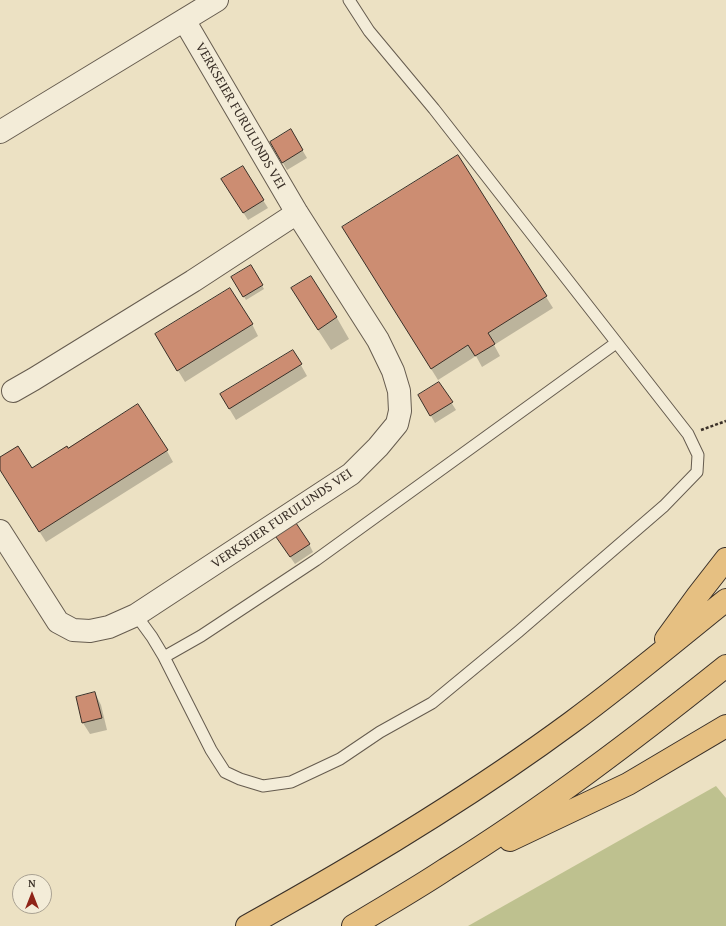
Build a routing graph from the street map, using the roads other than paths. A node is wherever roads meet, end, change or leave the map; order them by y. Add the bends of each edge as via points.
1 (217, 0) edge
2 (349, 0) edge
3 (184, 20) junction
4 (0, 132) edge
5 (297, 213) junction
6 (616, 343) junction
7 (13, 391) dead end
8 (0, 531) edge
9 (726, 559) edge
10 (726, 600) edge
11 (136, 615) junction
12 (164, 657) junction
13 (726, 666) edge
14 (644, 667) junction
15 (726, 726) edge
16 (446, 869) junction
17 (247, 926) edge
18 (353, 926) edge

1 - 3 street
2 - 6 lane via 369,31 434,109
3 - 4 street
3 - 5 street, VERKSEIER FURULUNDS VEI
5 - 7 street via 193,281
5 - 11 street, VERKSEIER FURULUNDS VEI via 378,340 393,371 399,391 400,411 397,424 351,474
6 - 12 lane via 316,560 201,636
6 - 12 lane via 688,434 698,455 697,472 664,506 432,703 380,732 340,759 291,782 263,786 225,772 210,750
8 - 11 street, VERKSEIER FURULUNDS VEI via 58,622 73,630 90,631 109,627
9 - 14 highway
10 - 14 highway
11 - 12 lane
13 - 16 highway via 605,760 524,818
14 - 17 highway via 571,723 477,788 319,886
15 - 16 highway via 628,784
16 - 18 highway

